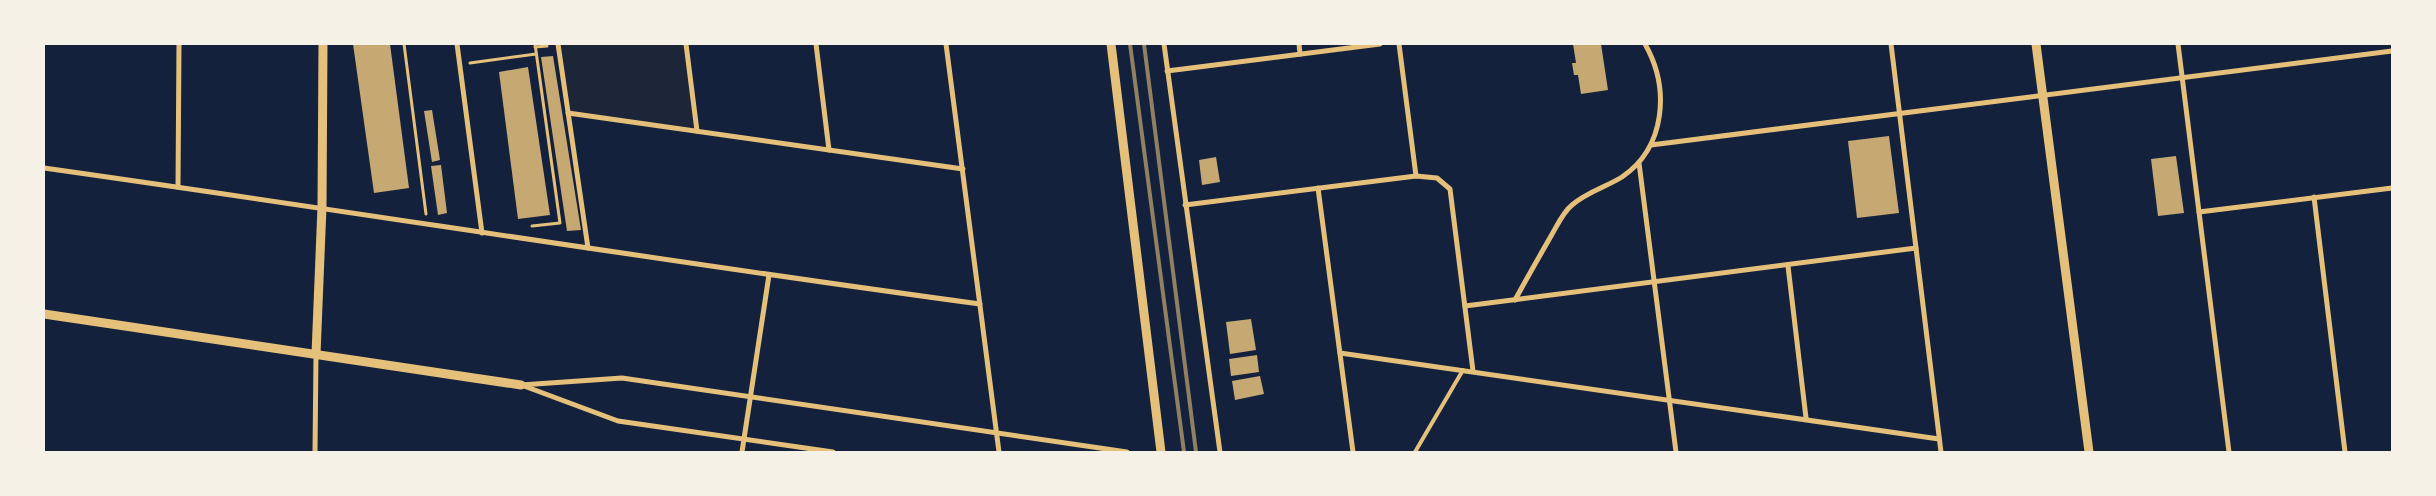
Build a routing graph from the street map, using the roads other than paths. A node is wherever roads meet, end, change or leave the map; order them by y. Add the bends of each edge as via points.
1 (179, 44) edge
2 (323, 44) edge
3 (457, 44) edge
4 (558, 44) edge
5 (686, 44) edge
6 (816, 44) edge
7 (946, 44) edge
8 (1111, 44) edge
9 (1164, 44) edge
10 (1299, 44) edge
11 (1380, 44) edge
12 (1399, 44) edge
13 (1645, 44) edge
14 (1891, 44) edge
15 (2036, 44) edge
16 (2178, 44) edge
17 (2392, 51) edge
18 (1300, 54) junction
19 (1168, 72) junction
20 (2182, 78) junction
21 (2043, 95) junction
22 (568, 113) junction
23 (1900, 114) junction
24 (697, 131) junction
25 (1651, 145) junction
26 (829, 150) junction
27 (1640, 163) junction
28 (44, 168) edge
29 (963, 169) junction
30 (1416, 176) junction
31 (178, 187) junction
32 (1318, 188) junction
33 (2392, 188) edge
34 (2314, 198) junction
35 (1185, 205) junction
36 (322, 207) junction
37 (2199, 212) junction
38 (482, 233) junction
39 (588, 248) junction
40 (1916, 248) junction
41 (1788, 266) junction
42 (769, 275) junction
43 (1654, 282) junction
44 (1515, 300) junction
45 (980, 304) junction
46 (1465, 306) junction
47 (44, 314) edge
48 (1340, 353) junction
49 (316, 354) junction
50 (1463, 370) junction
51 (1473, 371) junction
52 (522, 386) junction
53 (749, 396) junction
54 (1670, 401) junction
55 (1806, 418) junction
56 (996, 433) junction
57 (1939, 439) junction
58 (744, 440) junction
59 (315, 452) edge
60 (742, 452) edge
61 (833, 452) edge
62 (998, 452) edge
63 (1127, 452) edge
64 (1161, 452) edge
65 (1220, 452) edge
66 (1353, 452) edge
67 (1416, 452) edge
68 (1676, 452) edge
69 (1941, 452) edge
70 (2089, 452) edge
71 (2229, 452) edge
72 (2345, 452) edge

1 - 31 street
2 - 36 street
3 - 38 street
4 - 22 street
5 - 24 street
6 - 26 street
7 - 29 street
8 - 64 street
9 - 19 street
10 - 18 street
11 - 18 street
12 - 30 street
13 - 25 street via 1658,81 1661,107
14 - 23 street
15 - 21 street
16 - 20 street
17 - 20 street
18 - 19 street
19 - 35 street
20 - 21 street
20 - 37 street
21 - 23 street
21 - 70 street
22 - 24 street
22 - 39 street
23 - 25 street
23 - 40 street
24 - 26 street
25 - 27 street
26 - 29 street
27 - 43 street
27 - 44 street via 1571,205
28 - 31 street
29 - 45 street
30 - 32 street
30 - 46 street via 1437,178 1450,189
31 - 36 street
32 - 35 street
32 - 48 street
33 - 34 street
34 - 37 street
34 - 72 street
35 - 65 street
36 - 38 street
36 - 49 street
37 - 71 street
38 - 39 street
39 - 42 street
40 - 41 street
40 - 57 street
41 - 43 street
41 - 55 street
42 - 45 street
42 - 53 street
43 - 44 street
43 - 54 street
44 - 46 street
45 - 56 street
46 - 51 street
47 - 49 street
48 - 50 street
48 - 66 street
49 - 52 street
49 - 59 street
50 - 51 street
50 - 67 lane
51 - 54 street
52 - 53 street via 622,378
52 - 58 street via 618,421
53 - 56 street
53 - 58 street
54 - 55 street
54 - 68 street
55 - 57 street
56 - 62 street
56 - 63 street
57 - 69 street
58 - 60 street
58 - 61 street

